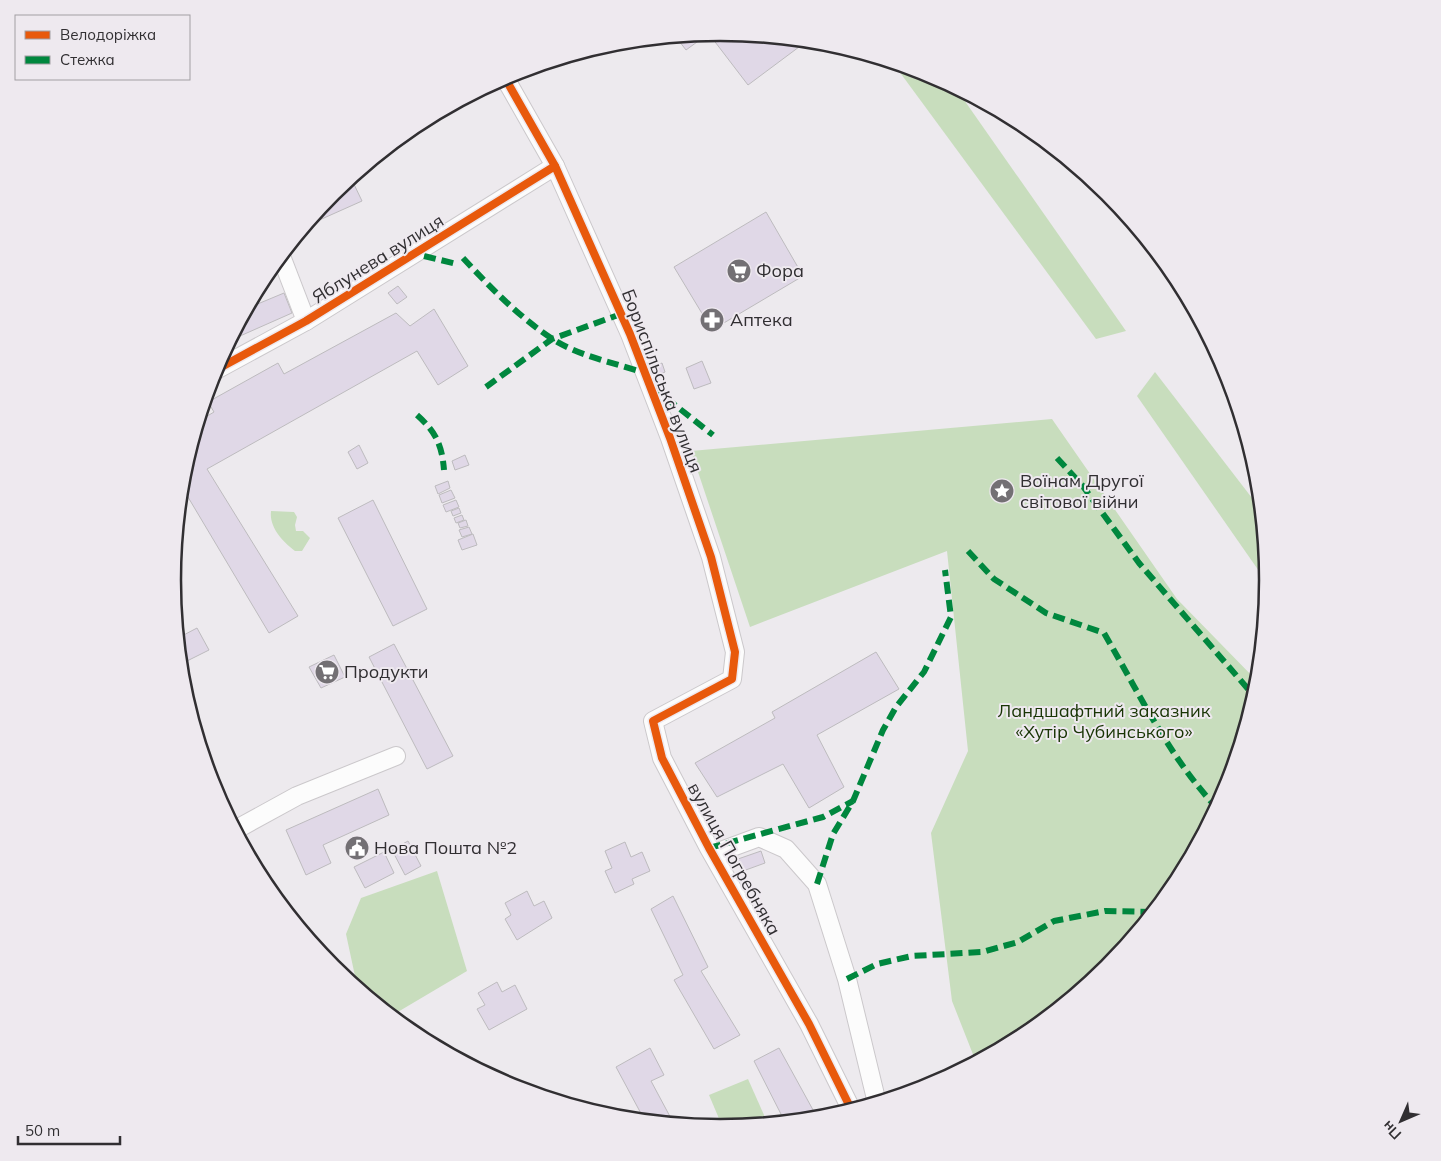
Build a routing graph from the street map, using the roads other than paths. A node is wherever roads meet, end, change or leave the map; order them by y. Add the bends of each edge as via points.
1 (509, 84) edge
2 (555, 166) junction
3 (284, 264) edge
4 (306, 321) junction
5 (227, 364) edge
6 (735, 652) joint
7 (396, 756) dead end
8 (241, 827) edge
9 (713, 854) junction
10 (875, 1096) edge
11 (848, 1104) edge

1 - 2 street, Бориспільська вулиця
2 - 4 street, Яблунева вулиця
2 - 6 street, Бориспільська вулиця via 630,334 670,438 712,556
3 - 4 street
4 - 5 street, Яблунева вулиця
6 - 9 street, вулиця Погребняка via 732,679 653,721 662,758
7 - 8 street via 297,796
9 - 10 street via 758,837 786,849 817,884 847,979
9 - 11 street, вулиця Погребняка via 809,1024

